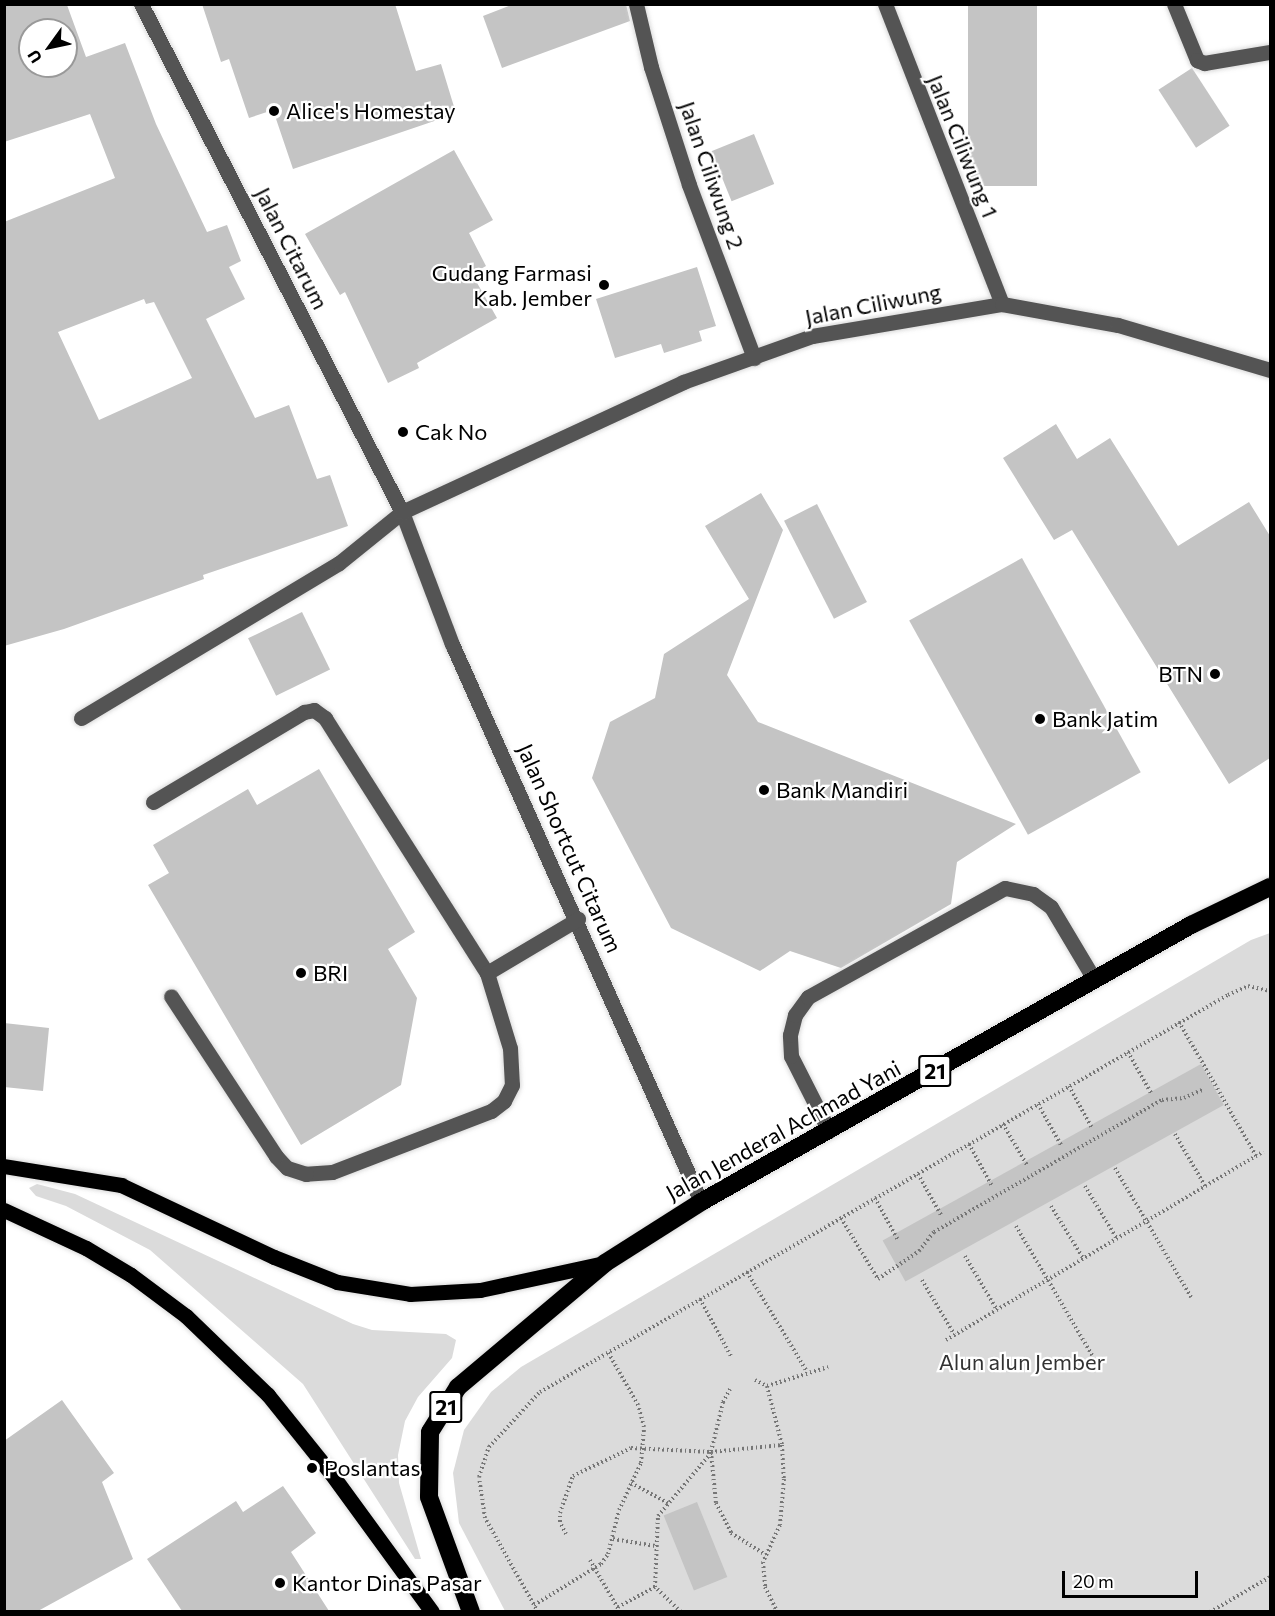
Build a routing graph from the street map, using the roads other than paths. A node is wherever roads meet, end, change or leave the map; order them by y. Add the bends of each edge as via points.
1 (141, 4) edge
2 (636, 4) edge
3 (885, 4) edge
4 (1174, 4) edge
5 (1270, 52) edge
6 (1002, 304) junction
7 (754, 358) junction
8 (1270, 370) edge
9 (402, 512) junction
10 (81, 718) dead end
11 (153, 802) dead end
12 (1270, 886) edge
13 (578, 919) junction
14 (487, 974) junction
15 (1094, 979) junction
16 (171, 996) dead end
17 (829, 1131) junction
18 (4, 1166) edge
19 (701, 1202) junction
20 (4, 1210) edge
21 (605, 1263) junction
22 (432, 1611) edge
23 (471, 1611) edge

1 - 9 street, Jalan Citarum
2 - 7 street, Jalan Ciliwung 2 via 651,67 689,184
3 - 6 street, Jalan Ciliwung 1
4 - 5 street via 1197,60 1204,63
6 - 7 street, Jalan Ciliwung via 812,336
6 - 8 street, Jalan Ciliwung via 1118,325
7 - 9 street, Jalan Ciliwung via 683,382
9 - 10 street, Jalan Ciliwung via 339,563
9 - 13 street, Jalan Shortcut Citarum via 452,644
11 - 14 street via 304,712 314,710 325,717
12 - 15 highway, Jalan Jenderal Achmad Yani / 21
13 - 14 street
13 - 19 street, Jalan Shortcut Citarum
14 - 16 street via 510,1048 512,1085 504,1101 491,1111 332,1172 315,1174 288,1168 276,1156
15 - 17 highway, Jalan Jenderal Achmad Yani / 21
15 - 17 street via 1051,907 1033,894 1005,888 808,997 795,1016 790,1035 791,1056
17 - 19 highway, Jalan Jenderal Achmad Yani / 21
18 - 21 main road via 121,1185 327,1278 400,1292 480,1290
19 - 21 highway, Jalan Jenderal Achmad Yani / 21
20 - 22 main road via 86,1248 186,1316 268,1395
21 - 23 highway, 21 via 458,1387 430,1432 429,1497

